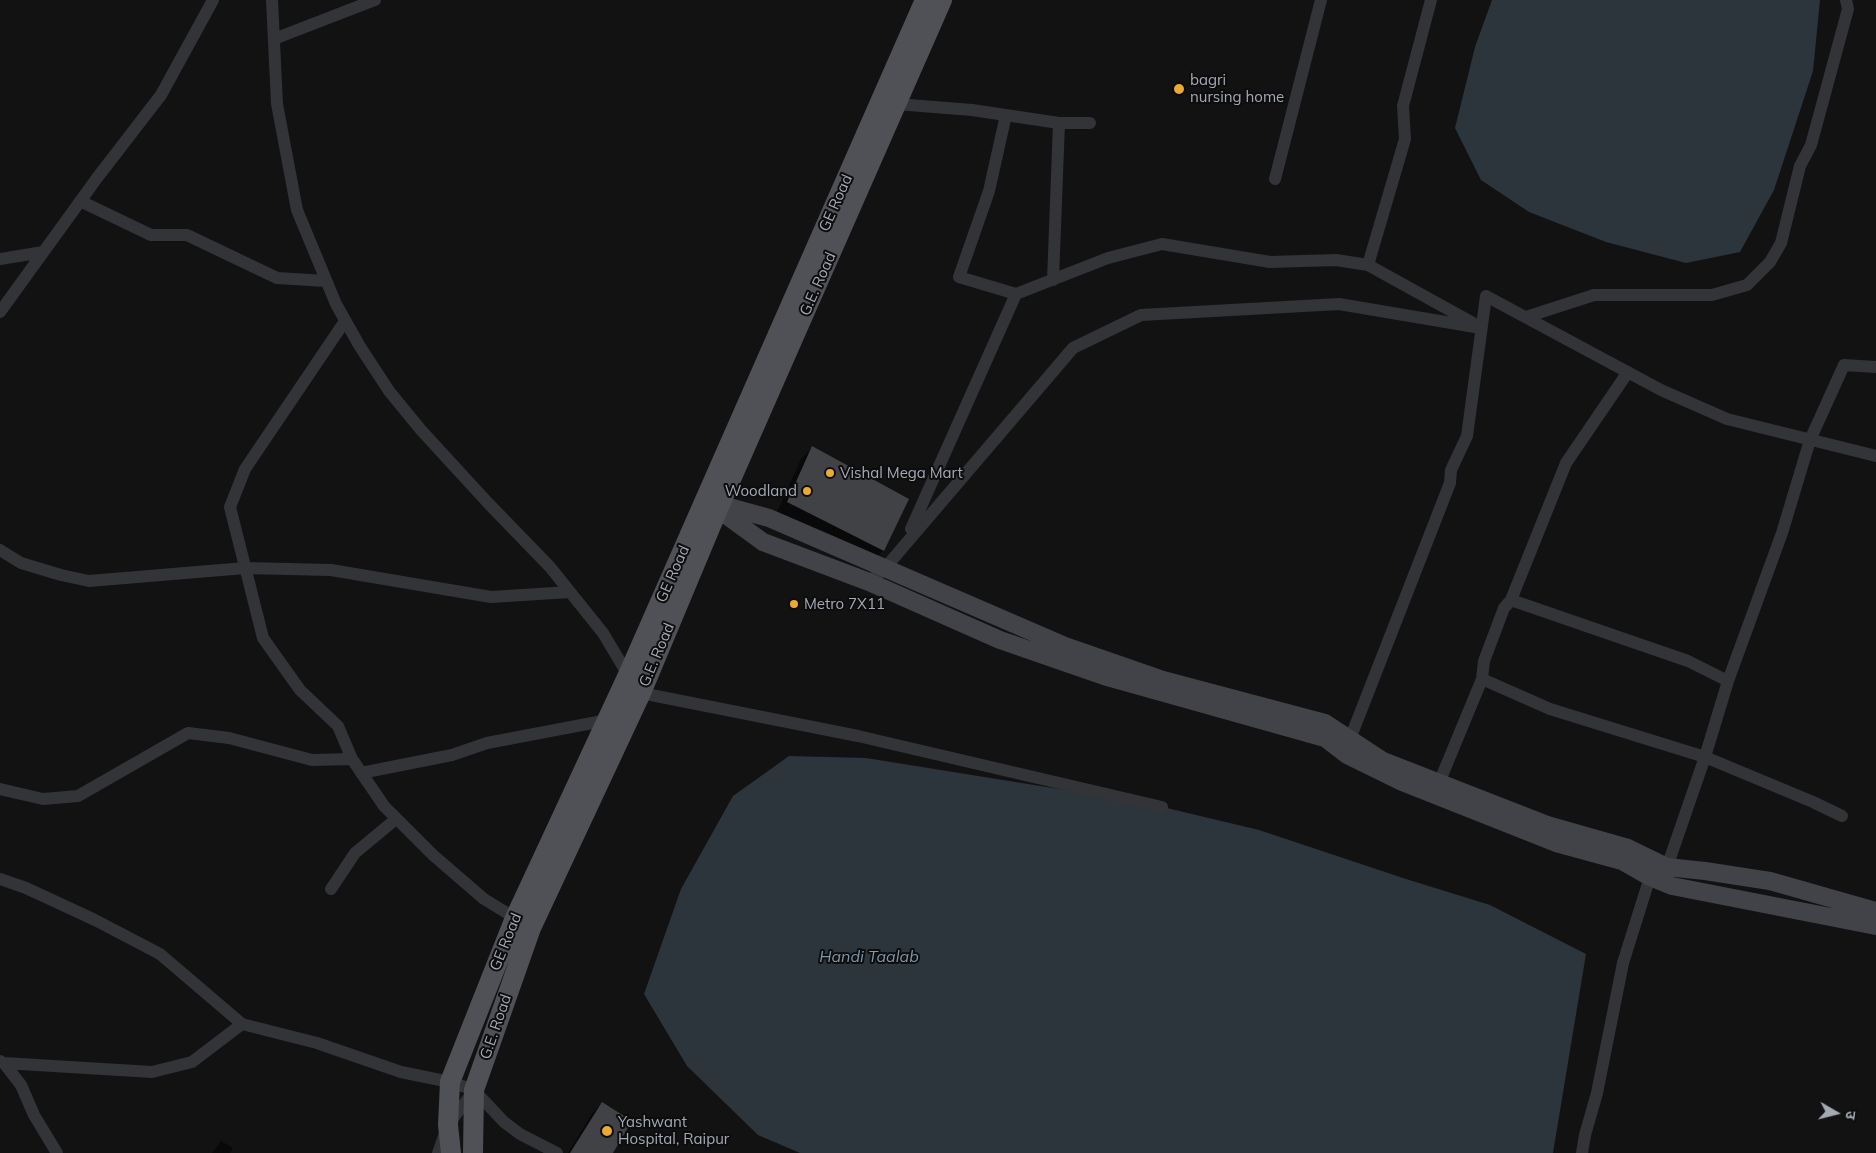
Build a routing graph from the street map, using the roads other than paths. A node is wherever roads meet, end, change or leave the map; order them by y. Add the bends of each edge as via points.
1 (213, 0) edge
2 (272, 0) edge
3 (375, 0) edge
4 (925, 0) edge
5 (942, 0) edge
6 (1321, 0) edge
7 (1431, 0) edge
8 (1846, 0) edge
9 (274, 39) junction
10 (896, 104) junction
11 (1006, 115) junction
12 (1060, 123) junction
13 (1090, 123) dead end
14 (1275, 179) dead end
15 (80, 201) junction
16 (43, 252) junction
17 (0, 259) edge
18 (1368, 265) junction
19 (326, 280) junction
20 (1053, 280) junction
21 (1016, 294) junction
22 (0, 312) edge
23 (1526, 317) junction
24 (345, 320) junction
25 (1481, 328) junction
26 (1876, 367) edge
27 (1628, 372) junction
28 (1810, 440) junction
29 (1876, 456) edge
30 (715, 505) junction
31 (905, 543) junction
32 (0, 550) edge
33 (886, 567) junction
34 (245, 568) junction
35 (869, 582) junction
36 (570, 592) junction
37 (1511, 600) junction
38 (628, 675) junction
39 (1482, 678) junction
40 (1728, 681) junction
41 (641, 693) junction
42 (608, 720) junction
43 (1348, 747) junction
44 (1705, 756) junction
45 (352, 759) junction
46 (362, 773) junction
47 (1439, 783) junction
48 (0, 788) edge
49 (1162, 807) dead end
50 (1842, 816) dead end
51 (396, 818) junction
52 (1667, 867) junction
53 (1650, 877) junction
54 (0, 879) edge
55 (331, 888) dead end
56 (1876, 911) edge
57 (523, 923) junction
58 (1876, 926) edge
59 (242, 1024) junction
60 (2, 1062) edge
61 (450, 1082) junction
62 (474, 1090) junction
63 (448, 1125) junction
64 (58, 1153) edge
65 (438, 1153) edge
66 (451, 1153) edge
67 (473, 1153) edge
68 (557, 1153) edge
69 (1582, 1153) edge

1 - 15 street via 160,95
2 - 9 street
3 - 9 street
4 - 30 main road, GE Road
5 - 10 main road, G.E. Road
6 - 14 street
7 - 18 street via 1403,106 1405,138
8 - 23 street via 1848,9 1811,145 1800,166 1781,243 1770,262 1747,285 1712,295 1594,295
9 - 19 street via 276,104 297,210
10 - 11 street
10 - 30 main road, G.E. Road
11 - 12 street
11 - 21 street via 989,191 959,277
12 - 13 street
12 - 20 street
15 - 16 street
15 - 19 street via 151,235 187,235 276,278
16 - 17 street
16 - 22 street
18 - 20 street via 1336,260 1270,262 1162,244 1108,258
18 - 25 street
19 - 24 street
20 - 21 street
21 - 31 street
23 - 25 street via 1486,296
23 - 27 street
24 - 34 street via 245,468 230,507
24 - 36 street via 389,391 421,430 550,566
25 - 31 street via 1338,304 1141,315 1073,348
25 - 43 street via 1467,436 1451,470 1450,482
26 - 28 street via 1844,365
27 - 28 street via 1727,419
27 - 37 street via 1566,463
28 - 29 street
28 - 40 street via 1782,533
30 - 33 street via 769,518
30 - 35 street via 763,542
30 - 38 main road, GE Road
30 - 41 main road, G.E. Road
31 - 33 street
32 - 34 street via 21,562 89,581
33 - 35 street
33 - 43 street via 1065,646 1163,680 1325,723
34 - 36 street via 331,570 491,597
34 - 45 street via 262,638 300,690 338,726
35 - 43 street via 1000,640 1104,676
36 - 38 street via 603,633
37 - 39 street via 1504,608
37 - 40 street via 1688,662
38 - 41 street
38 - 42 main road, GE Road
39 - 44 street via 1550,709
39 - 47 street
40 - 44 street
41 - 49 street via 858,736
41 - 57 main road, G.E. Road
42 - 46 street via 487,743 452,755
42 - 57 main road, GE Road
43 - 47 street
43 - 53 street via 1402,782 1556,843 1622,861
44 - 50 street
44 - 52 street
45 - 46 street
45 - 48 street via 312,760 228,738 188,733 78,796 43,799
46 - 51 street
47 - 52 street via 1547,825 1628,848
51 - 55 street via 355,853
51 - 57 street via 484,899
52 - 53 street
52 - 56 street via 1770,881
53 - 58 street via 1672,886
53 - 69 street via 1623,963
54 - 59 street via 95,920 160,954
57 - 61 main road, GE Road
57 - 62 main road, G.E. Road
59 - 60 street via 192,1062 152,1072
59 - 61 street via 317,1043 401,1072
60 - 64 street via 21,1086 34,1115
61 - 62 street
61 - 63 main road, GE Road
62 - 63 street
62 - 67 main road, G.E. Road
62 - 68 street via 504,1122
63 - 65 street
63 - 66 main road, GE Road

